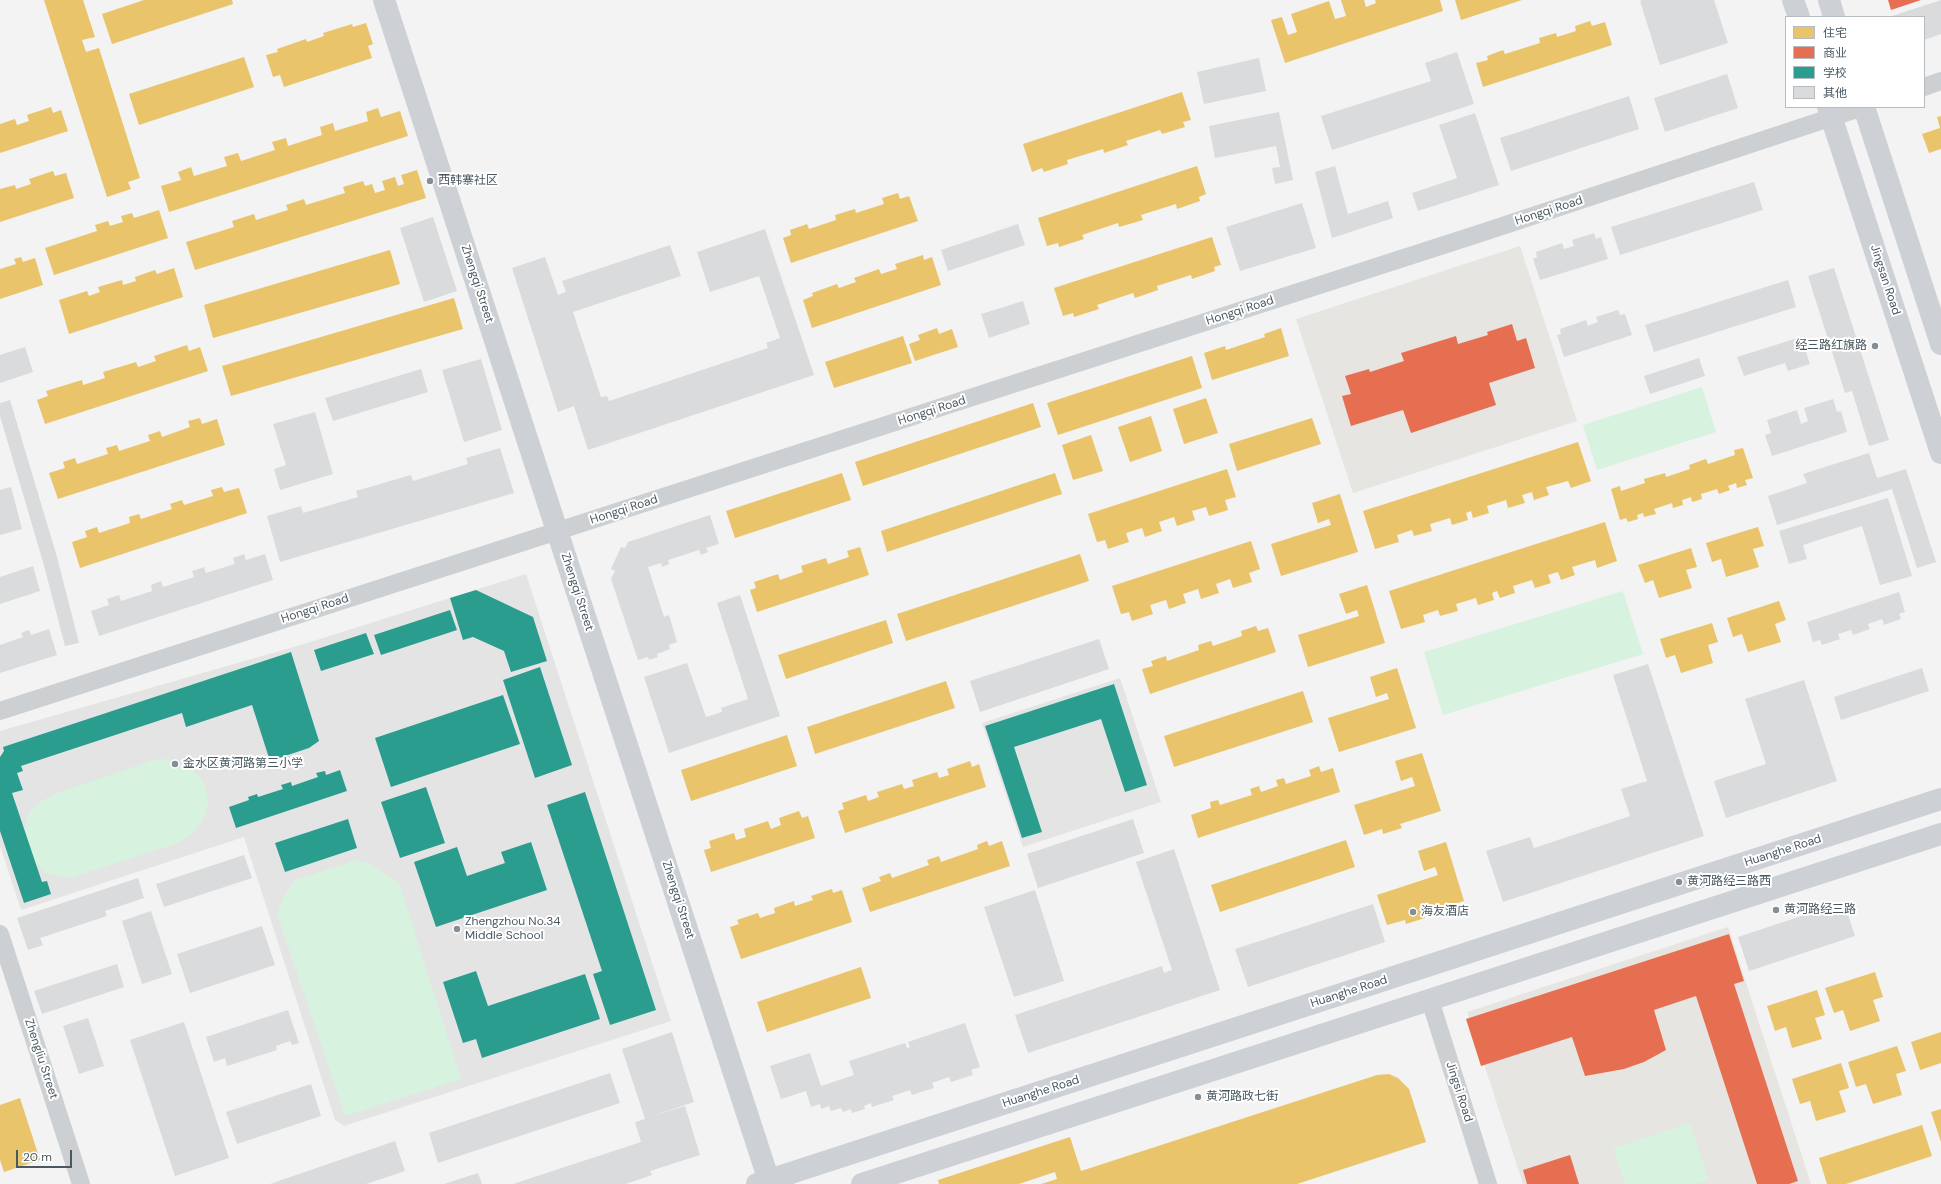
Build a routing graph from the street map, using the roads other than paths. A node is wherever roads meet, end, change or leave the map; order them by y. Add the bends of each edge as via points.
1 (384, 0) edge
2 (1794, 0) edge
3 (1829, 0) edge
4 (1799, 16) edge
5 (1834, 16) edge
6 (1941, 81) edge
7 (1925, 87) edge
8 (1857, 108) edge
9 (1864, 108) edge
10 (1830, 112) edge
11 (1941, 344) edge
12 (1941, 453) edge
13 (557, 531) junction
14 (0, 711) edge
15 (1941, 800) edge
16 (1941, 834) edge
17 (0, 934) edge
18 (1430, 1000) junction
19 (765, 1183) edge
20 (81, 1184) edge
21 (862, 1184) edge
22 (1488, 1184) edge

1 - 13 main road, Zhengqi Street
2 - 4 main road
3 - 5 main road
6 - 7 street
8 - 10 street, Hongqi Road
9 - 11 main road
10 - 12 main road, Jingsan Road
10 - 13 street, Hongqi Road via 1532,217
13 - 14 street, Hongqi Road
13 - 19 main road, Zhengqi Street
15 - 19 main road, Huanghe Road
16 - 18 main road
17 - 20 street, Zhengliu Street
18 - 21 main road
18 - 22 street, Jingsi Road

